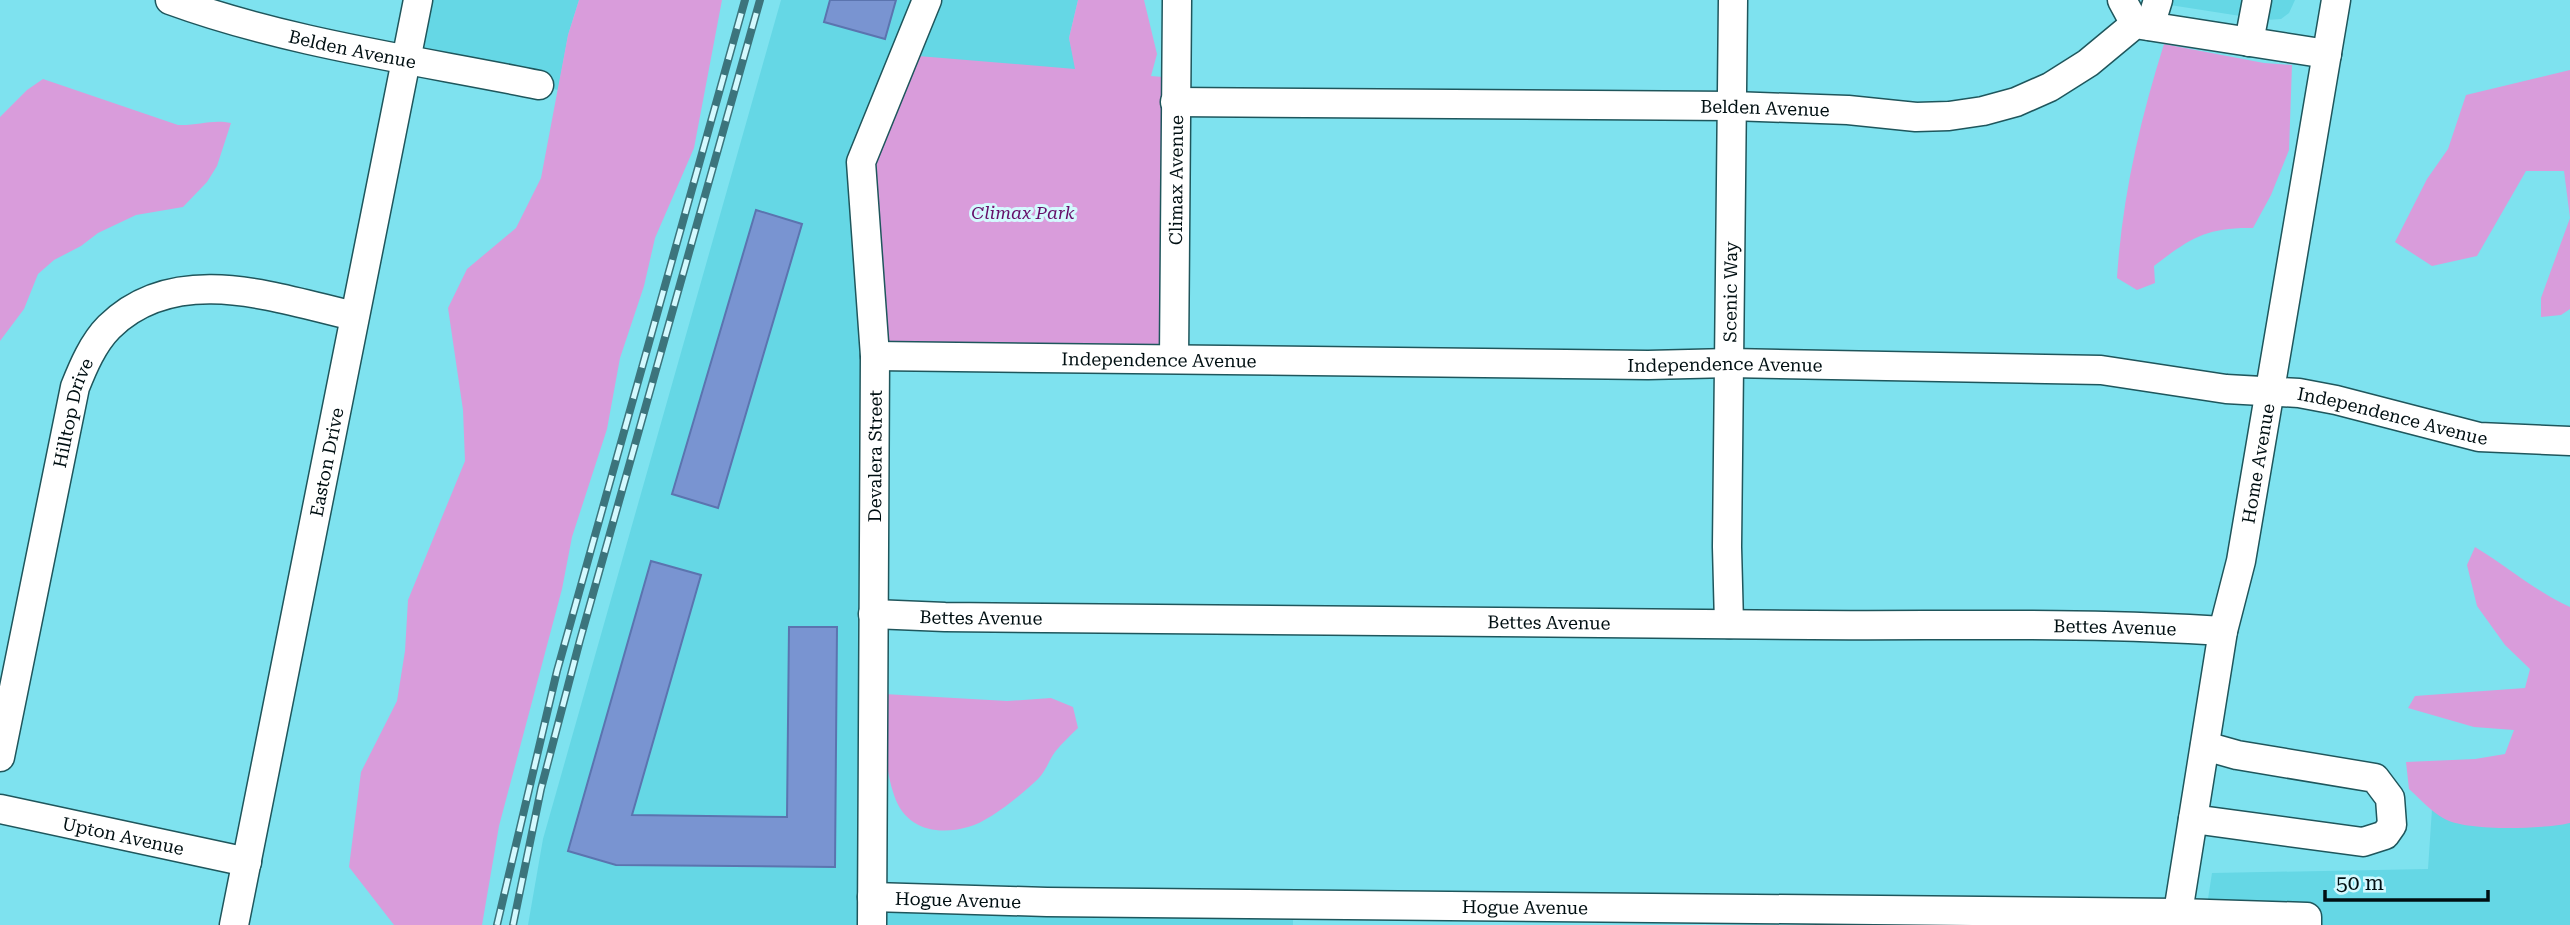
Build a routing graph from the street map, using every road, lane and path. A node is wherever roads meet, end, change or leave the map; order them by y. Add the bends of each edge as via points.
1 (170, 0) edge
2 (418, 0) edge
3 (927, 0) edge
4 (1177, 0) edge
5 (1733, 0) edge
6 (2257, 0) edge
7 (2336, 0) edge
8 (2141, 12) edge
9 (2249, 42) junction
10 (2327, 54) junction
11 (407, 59) junction
12 (539, 85) dead end
13 (1175, 102) junction
14 (1732, 106) junction
15 (354, 316) junction
16 (875, 356) junction
17 (1174, 358) junction
18 (1730, 363) junction
19 (2269, 392) junction
20 (2570, 441) edge
21 (873, 614) junction
22 (1730, 624) junction
23 (2223, 631) junction
24 (2204, 746) junction
25 (0, 757) edge
26 (0, 809) edge
27 (2193, 819) junction
28 (247, 862) junction
29 (872, 911) edge
30 (2177, 919) edge
31 (234, 925) edge
32 (2307, 925) edge

1 - 11 street, Belden Avenue via 270,31
2 - 11 street, Easton Drive
3 - 16 street, Devalera Street via 860,162
4 - 13 street, Climax Avenue
5 - 14 street, Scenic Way
6 - 9 street
7 - 10 street, Home Avenue
8 - 9 street, Belden Avenue
8 - 14 street, Belden Avenue via 2088,63 2050,87 1983,111 1916,117
9 - 10 street, Belden Avenue
10 - 19 street, Home Avenue
11 - 12 street, Belden Avenue
11 - 15 street, Easton Drive
13 - 14 street, Belden Avenue
13 - 17 street, Climax Avenue
14 - 18 street, Scenic Way
15 - 25 street, Hilltop Drive via 258,294 196,289 161,296 108,328 75,387
15 - 28 street, Easton Drive
16 - 17 street, Independence Avenue
16 - 21 street, Devalera Street
17 - 18 street, Independence Avenue
18 - 19 street, Independence Avenue via 2101,370
18 - 22 street, Scenic Way
19 - 20 street, Independence Avenue via 2336,400 2479,437
19 - 23 street, Home Avenue via 2241,561
21 - 22 street, Bettes Avenue
21 - 29 street, Devalera Street
22 - 23 street, Bettes Avenue via 2153,626
23 - 24 street, Home Avenue
24 - 27 street, Home Avenue
24 - 27 street via 2375,778 2390,798 2392,825 2385,835 2363,842
26 - 28 street, Upton Avenue
27 - 30 street, Home Avenue
28 - 31 street, Easton Drive
29 - 30 street, Hogue Avenue via 1047,902
30 - 32 street, Hogue Avenue via 2307,918

